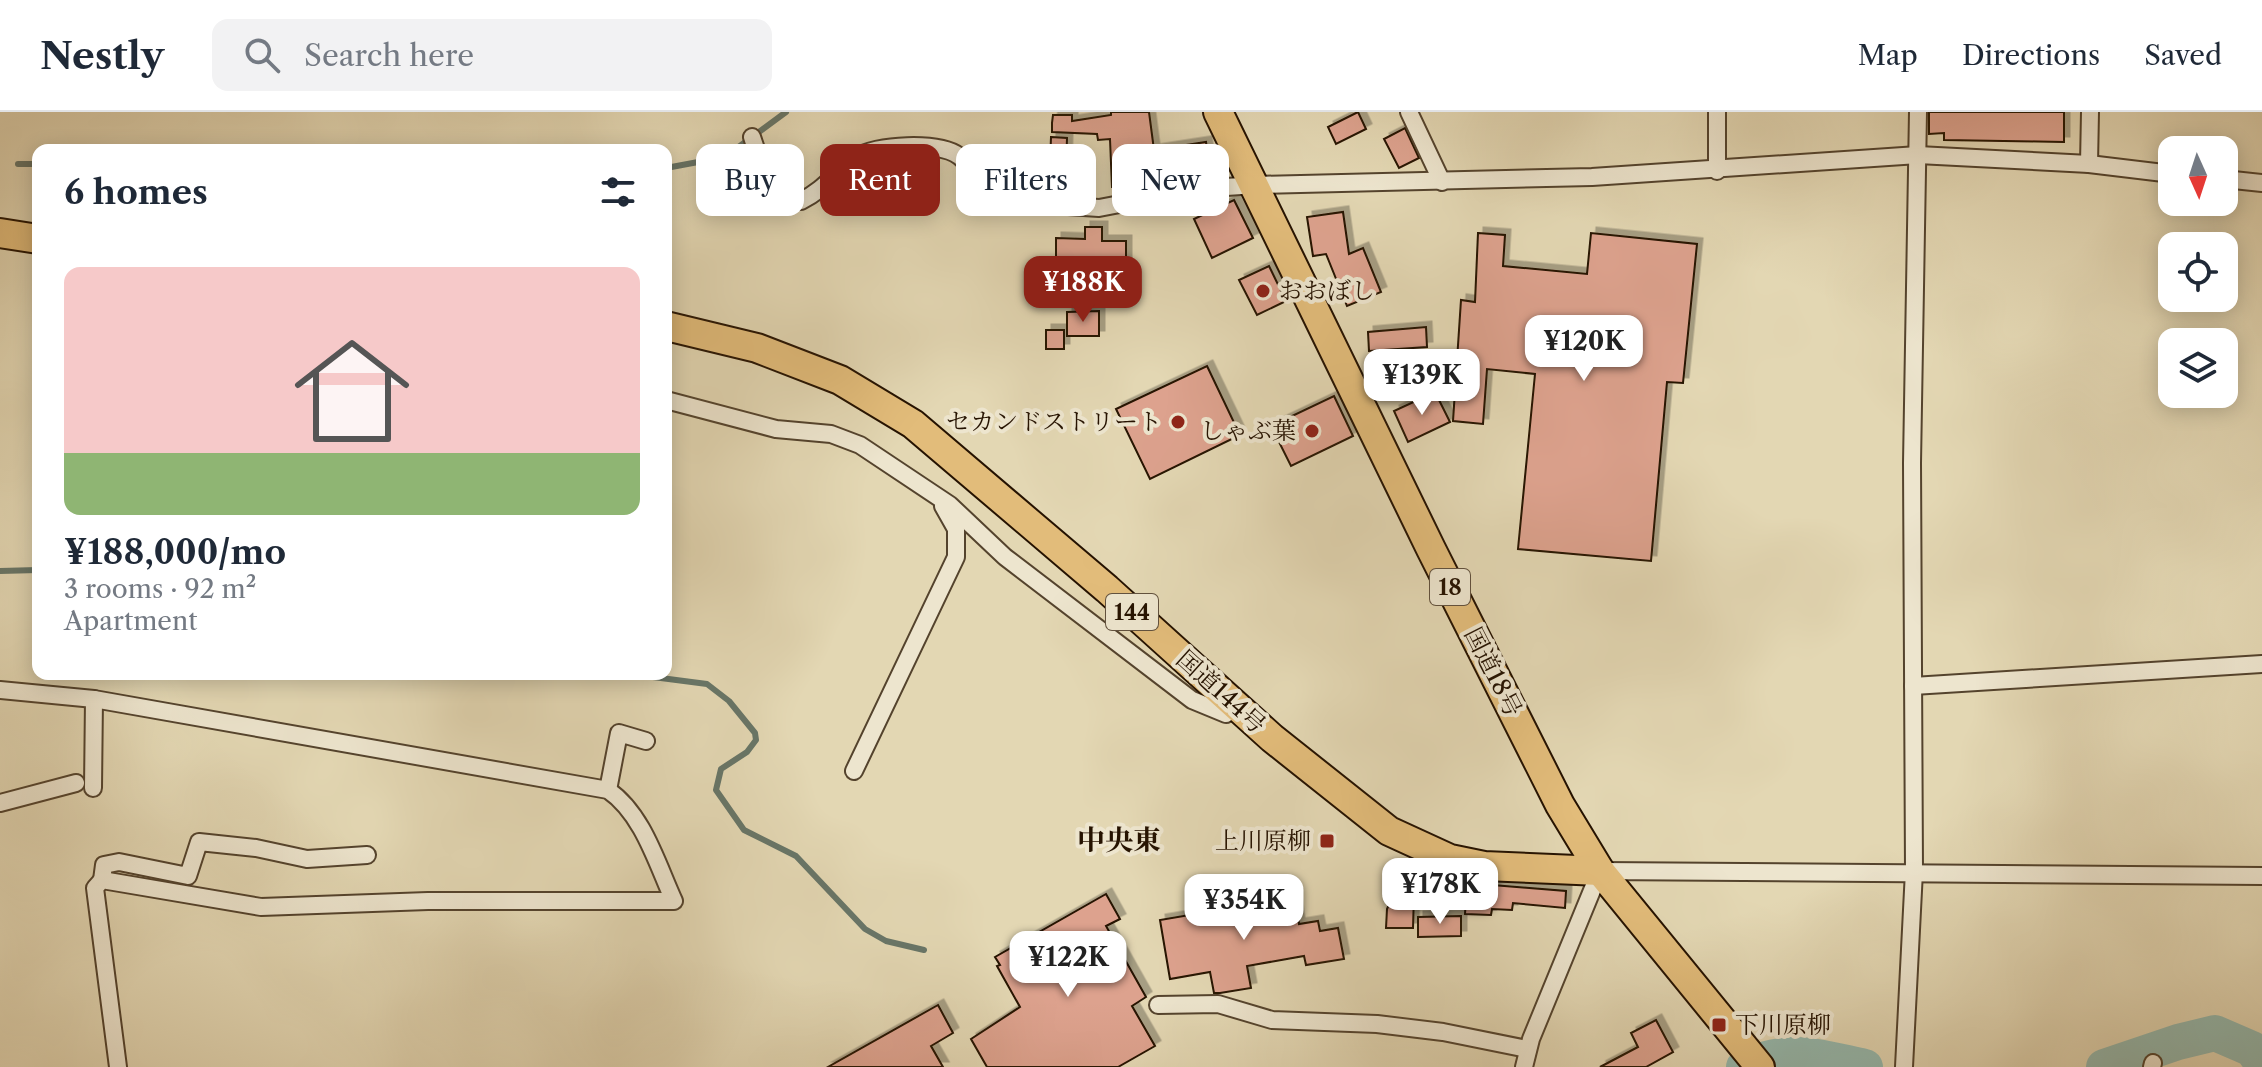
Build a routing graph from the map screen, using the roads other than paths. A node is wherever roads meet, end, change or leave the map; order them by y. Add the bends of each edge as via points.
1 (1218, 112) edge
2 (1409, 112) edge
3 (1717, 112) edge
4 (1918, 112) edge
5 (2090, 112) edge
6 (752, 137) dead end
7 (1918, 155) junction
8 (2089, 164) junction
9 (1717, 171) junction
10 (2158, 172) edge
11 (2238, 180) edge
12 (1442, 182) junction
13 (2262, 183) edge
14 (1255, 185) junction
15 (0, 233) edge
16 (32, 238) edge
17 (672, 327) edge
18 (672, 402) edge
19 (938, 497) junction
20 (2262, 664) edge
21 (1913, 686) junction
22 (0, 690) edge
23 (94, 699) junction
24 (1236, 707) junction
25 (646, 741) dead end
26 (854, 771) dead end
27 (76, 783) dead end
28 (93, 788) dead end
29 (608, 790) junction
30 (0, 803) edge
31 (367, 855) dead end
32 (1600, 871) junction
33 (1914, 871) junction
34 (2262, 876) edge
35 (102, 880) junction
36 (1158, 1005) dead end
37 (1527, 1049) junction
38 (1904, 1060) edge
39 (118, 1067) edge
40 (1524, 1067) edge
41 (1760, 1067) edge

1 - 14 highway, 国道18号 / 18
2 - 12 street
3 - 9 street
4 - 7 street
5 - 8 street
6 - 14 street via 778,192 801,201 820,192 856,157 880,148 956,153 980,187 1037,204 1099,208 1198,189
7 - 8 street
7 - 9 street
7 - 21 street
8 - 10 street
9 - 12 street
11 - 13 street
12 - 14 street
14 - 32 highway, 国道18号 / 18 via 1444,576 1560,805
15 - 16 highway
17 - 24 highway, 国道144号 / 144 via 757,348 840,380 913,424
18 - 19 street via 776,429 831,434 860,445
19 - 24 street via 1005,557 1192,700 1226,714
19 - 26 street via 956,529 956,557
20 - 21 street
21 - 33 street
22 - 23 street
23 - 28 street
23 - 29 street
24 - 32 highway, 国道144号 / 144 via 1371,818 1417,846 1484,866
25 - 29 street via 619,733
27 - 30 street
29 - 35 street via 634,816 674,901 261,907
31 - 35 street via 307,859 199,842 188,876 119,862 104,865
32 - 33 street
32 - 37 street
32 - 41 highway, 国道18号 / 18
33 - 34 street
33 - 38 street
35 - 39 street via 95,888
36 - 37 street via 1208,1003 1272,1020 1377,1024
37 - 40 street

